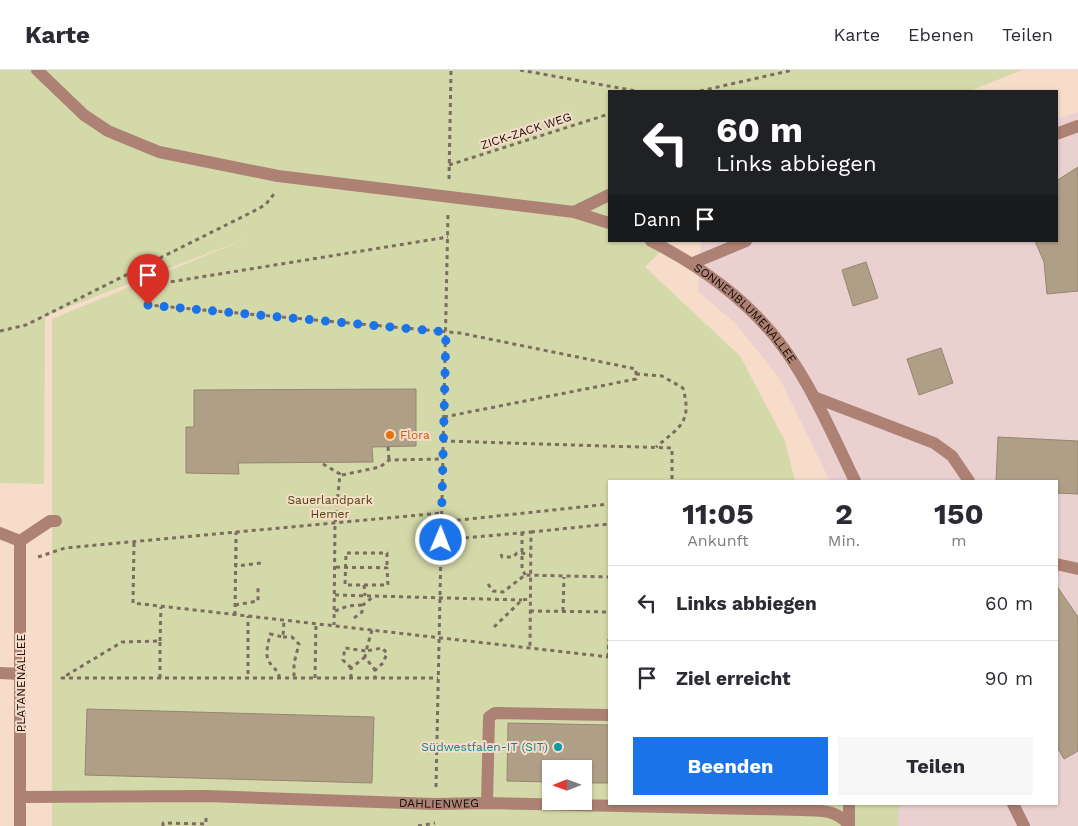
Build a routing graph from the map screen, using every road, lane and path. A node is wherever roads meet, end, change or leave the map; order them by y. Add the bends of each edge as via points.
1 (37, 70) edge
2 (451, 70) edge
3 (520, 70) edge
4 (793, 70) edge
5 (630, 90) edge
6 (704, 90) edge
7 (608, 114) edge
8 (1078, 126) edge
9 (1058, 133) edge
10 (450, 153) dead end
11 (449, 165) dead end
12 (608, 195) edge
13 (258, 209) dead end
14 (574, 212) junction
15 (608, 223) edge
16 (448, 237) dead end
17 (744, 242) edge
18 (656, 244) edge
19 (447, 263) dead end
20 (693, 263) junction
21 (0, 331) edge
22 (446, 332) junction
23 (636, 374) junction
24 (814, 398) junction
25 (444, 417) junction
26 (443, 441) junction
27 (388, 447) dead end
28 (656, 447) junction
29 (443, 459) junction
30 (389, 460) junction
31 (323, 464) dead end
32 (342, 475) dead end
33 (672, 480) edge
34 (855, 480) edge
35 (968, 480) edge
36 (608, 504) edge
37 (442, 513) junction
38 (56, 521) dead end
39 (441, 522) junction
40 (334, 524) junction
41 (608, 524) edge
42 (522, 532) junction
43 (531, 532) junction
44 (0, 533) edge
45 (236, 533) junction
46 (441, 540) junction
47 (20, 541) junction
48 (134, 543) junction
49 (501, 554) dead end
50 (522, 554) junction
51 (530, 554) junction
52 (20, 562) junction
53 (261, 564) dead end
54 (1058, 564) edge
55 (236, 566) junction
56 (336, 567) junction
57 (346, 567) junction
58 (387, 568) junction
59 (1078, 569) edge
60 (525, 575) junction
61 (530, 576) junction
62 (564, 577) junction
63 (608, 577) edge
64 (488, 584) dead end
65 (364, 585) junction
66 (258, 586) dead end
67 (335, 595) junction
68 (364, 596) junction
69 (375, 596) junction
70 (440, 599) junction
71 (530, 599) junction
72 (522, 600) junction
73 (363, 605) junction
74 (235, 606) junction
75 (161, 607) junction
76 (334, 611) junction
77 (530, 611) junction
78 (563, 611) junction
79 (608, 612) edge
80 (235, 615) junction
81 (248, 616) junction
82 (354, 618) dead end
83 (284, 620) junction
84 (316, 624) junction
85 (334, 625) junction
86 (494, 627) dead end
87 (372, 630) junction
88 (283, 637) junction
89 (439, 637) junction
90 (160, 642) junction
91 (530, 648) junction
92 (366, 650) junction
93 (365, 657) junction
94 (608, 657) edge
95 (351, 668) junction
96 (375, 670) junction
97 (0, 673) edge
98 (21, 674) junction
99 (248, 674) dead end
100 (160, 678) junction
101 (279, 678) junction
102 (294, 678) junction
103 (315, 678) junction
104 (351, 678) junction
105 (375, 678) junction
106 (438, 678) junction
107 (608, 714) edge
108 (207, 796) junction
109 (21, 797) junction
110 (487, 803) junction
111 (435, 804) junction
112 (849, 805) edge
113 (1014, 805) edge
114 (206, 825) edge
115 (20, 826) edge
116 (163, 826) edge
117 (849, 826) edge
118 (1024, 826) edge

1 - 14 street via 92,120 116,135 159,152 278,176
2 - 10 path
3 - 5 path
4 - 6 path
7 - 11 path, ZICK-ZACK WEG
8 - 9 street
12 - 14 street
13 - 21 path via 26,325
14 - 15 street
16 - 22 path via 145,286 148,305
17 - 20 street
18 - 20 street, SONNENBLUMENALLEE
19 - 22 path
20 - 24 street, SONNENBLUMENALLEE via 769,330 784,348
22 - 23 path via 636,370
22 - 25 path
23 - 25 path via 636,379
23 - 28 path via 662,376 683,388 688,406 685,419 675,432
24 - 34 street, SONNENBLUMENALLEE
24 - 35 street via 934,443 952,456
25 - 26 path
26 - 28 path
26 - 29 path
27 - 30 path
28 - 33 path via 672,448
29 - 30 path
29 - 37 path
30 - 32 path via 380,467
31 - 40 path via 340,474
36 - 39 path
37 - 39 path
37 - 40 path
38 - 47 street via 50,521
39 - 46 path
40 - 45 path
40 - 56 path
41 - 43 path
42 - 43 path
42 - 46 path
42 - 50 path
43 - 51 path
44 - 47 street
45 - 48 path
45 - 55 path
46 - 70 path
47 - 52 street, PLATANENALLEE
48 - 52 path via 65,548
48 - 75 path via 133,603
49 - 50 path via 502,557 513,557
50 - 51 path
50 - 60 path
51 - 61 path
52 - 98 street, PLATANENALLEE
53 - 55 path
54 - 59 street
55 - 74 path
56 - 57 path
56 - 67 path
57 - 58 path
57 - 58 path via 346,553 387,552
57 - 65 path via 345,585
58 - 65 path via 388,585
60 - 61 path
60 - 64 path via 503,592 493,591
61 - 62 path
61 - 71 path
62 - 63 path
62 - 78 path
65 - 68 path
66 - 74 path via 258,601
67 - 68 path
67 - 76 path
68 - 69 path
69 - 70 path
69 - 73 path
70 - 72 path
70 - 89 path
71 - 72 path
71 - 77 path
72 - 86 path
73 - 76 path
73 - 82 path via 362,612
74 - 80 path
75 - 80 path
75 - 90 path
76 - 85 path
77 - 78 path
77 - 91 path
78 - 79 path
80 - 81 path
81 - 83 path
81 - 99 path
83 - 84 path
83 - 88 path
84 - 85 path
84 - 103 path
85 - 87 path
87 - 89 path
87 - 92 path
88 - 101 path via 270,634 265,655 279,673
88 - 102 path via 292,637 299,644
89 - 91 path
89 - 106 path
90 - 100 path
90 - 100 path via 122,642 62,678
91 - 94 path
92 - 93 path
92 - 95 path via 345,648 343,660
92 - 96 path via 382,648 387,653
93 - 95 path
93 - 96 path
95 - 104 path
96 - 105 path
97 - 98 street
98 - 109 street, PLATANENALLEE
100 - 101 path
101 - 102 path
102 - 103 path
103 - 104 path
104 - 105 path
105 - 106 path
106 - 111 path
107 - 110 street via 495,713 489,717
108 - 109 street, DAHLIENWEG
108 - 111 street, DAHLIENWEG
108 - 114 path
109 - 115 street, PLATANENALLEE
110 - 111 street, DAHLIENWEG
110 - 117 street, DAHLIENWEG via 828,811 840,815
112 - 117 street
113 - 118 street
114 - 116 path via 163,823

